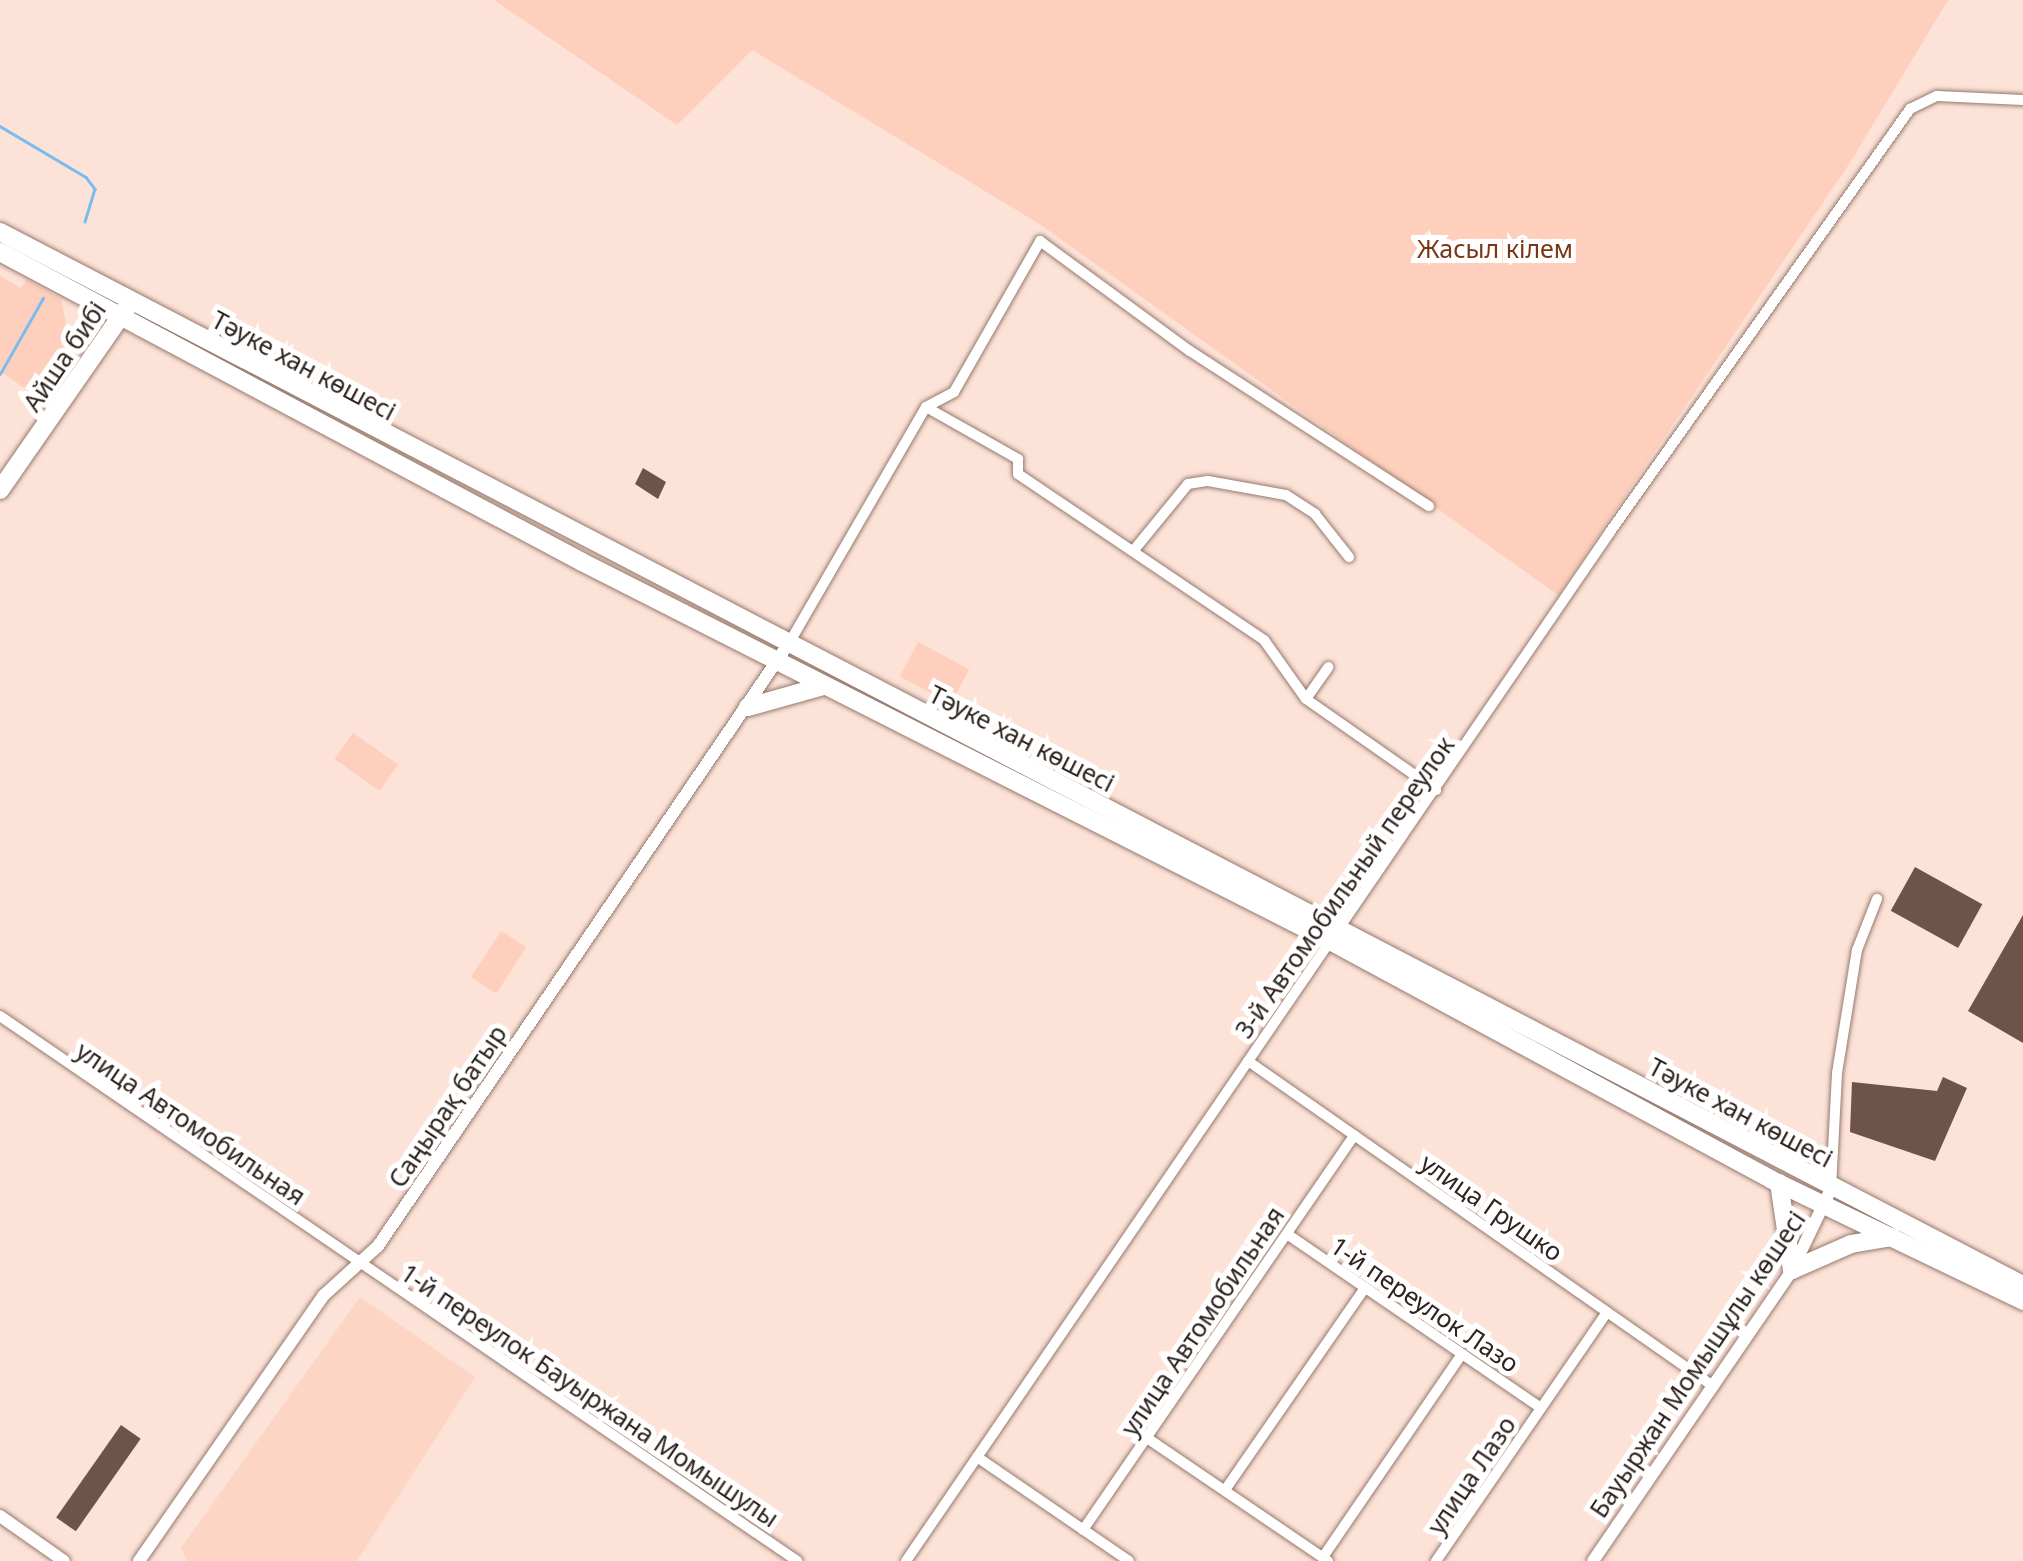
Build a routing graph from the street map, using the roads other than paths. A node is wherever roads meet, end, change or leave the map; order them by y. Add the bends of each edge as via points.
1 (2023, 100) edge
2 (0, 232) edge
3 (0, 252) edge
4 (132, 298) junction
5 (121, 316) junction
6 (926, 408) junction
7 (0, 490) edge
8 (1429, 506) dead end
9 (1134, 550) junction
10 (1349, 557) dead end
11 (788, 646) junction
12 (778, 663) junction
13 (1328, 667) dead end
14 (823, 686) junction
15 (1306, 699) junction
16 (748, 707) junction
17 (1436, 790) junction
18 (1876, 898) dead end
19 (1339, 936) junction
20 (0, 1016) edge
21 (1248, 1060) junction
22 (1354, 1135) junction
23 (1780, 1183) junction
24 (1829, 1198) junction
25 (1287, 1234) junction
26 (1892, 1237) junction
27 (360, 1262) junction
28 (1792, 1270) junction
29 (2023, 1285) edge
30 (1365, 1288) junction
31 (2023, 1301) edge
32 (1607, 1312) junction
33 (1462, 1354) junction
34 (1713, 1386) junction
35 (1541, 1408) junction
36 (1147, 1438) junction
37 (977, 1457) junction
38 (1225, 1490) junction
39 (0, 1516) edge
40 (1083, 1530) junction
41 (148, 1554) edge
42 (1326, 1559) edge
43 (64, 1561) edge
44 (128, 1561) edge
45 (139, 1561) edge
46 (797, 1561) edge
47 (906, 1561) edge
48 (1129, 1561) edge
49 (1436, 1561) edge
50 (1593, 1561) edge

1 - 17 street, 3-й Автомобильный переулок via 1937,96 1917,103
2 - 4 main road, Тәуке хан көшесі
3 - 5 main road, Тәуке хан көшесі
4 - 5 main road, Айша бибі
4 - 11 main road, Тәуке хан көшесі
5 - 7 main road, Айша бибі
5 - 12 main road, Тәуке хан көшесі
6 - 8 street via 954,392 1040,241 1190,351
6 - 9 street via 1018,459 1018,474
6 - 11 street
9 - 10 street via 1188,484 1208,481 1286,495 1316,514
9 - 15 street via 1264,640
11 - 12 street, Саңырақ батыр
11 - 19 main road, Тәуке хан көшесі
12 - 14 main road, Тәуке хан көшесі
12 - 16 street, Саңырақ батыр
13 - 15 street
14 - 16 main road
14 - 19 main road, Тәуке хан көшесі
15 - 17 street
16 - 27 street, Саңырақ батыр via 503,1069
17 - 19 street, 3-й Автомобильный переулок
18 - 24 street via 1858,950 1837,1073
19 - 21 street, 3-й Автомобильный переулок
19 - 23 main road, Тәуке хан көшесі
19 - 24 main road, Тәуке хан көшесі
20 - 27 street, улица Автомобильная
21 - 22 street, улица Грушко
21 - 37 street, 3-й Автомобильный переулок
22 - 25 street, улица Автомобильная
22 - 32 street, улица Грушко
23 - 24 main road, Тәуке хан көшесі
23 - 28 main road
24 - 26 main road, Тәуке хан көшесі
24 - 28 street, Бауыржан Момышұлы көшесі
24 - 29 main road, Тәуке хан көшесі
25 - 30 street, 1-й переулок Лазо
25 - 36 street, улица Автомобильная
26 - 28 main road via 1851,1244
26 - 31 main road, Тәуке хан көшесі
27 - 41 street, Саңырақ батыр via 323,1296
27 - 46 street, 1-й переулок Бауыржана Момышулы
28 - 34 street, Бауыржан Момышұлы көшесі
30 - 33 street, 1-й переулок Лазо
30 - 38 street
32 - 34 street, улица Грушко
32 - 35 street, улица Лазо
33 - 35 street, 1-й переулок Лазо
33 - 42 street
34 - 50 street, Бауыржан Момышұлы көшесі
35 - 49 street, улица Лазо
36 - 38 street
36 - 40 street, улица Автомобильная
37 - 40 street
37 - 47 street, 3-й Автомобильный переулок
38 - 42 street
39 - 43 street
40 - 48 street
41 - 44 street
41 - 45 street, Саңырақ батыр

